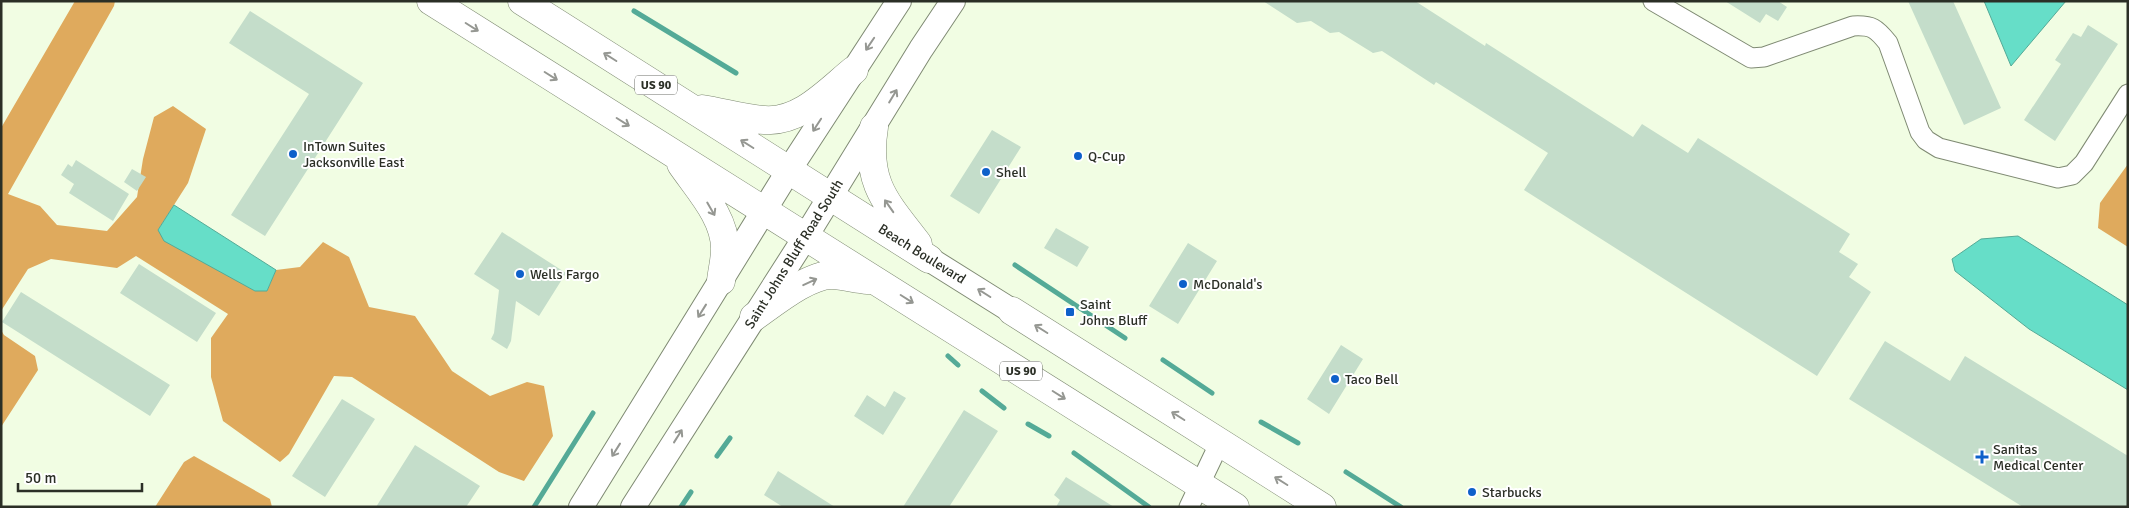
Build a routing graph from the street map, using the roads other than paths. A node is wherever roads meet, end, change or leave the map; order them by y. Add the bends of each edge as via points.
1 (431, 1) edge
2 (522, 1) edge
3 (899, 1) edge
4 (953, 1) edge
5 (1653, 1) edge
6 (854, 70) junction
7 (2128, 94) edge
8 (688, 106) junction
9 (874, 128) junction
10 (674, 154) junction
11 (789, 170) junction
12 (830, 197) junction
13 (764, 210) junction
14 (806, 236) junction
15 (929, 259) junction
16 (721, 281) junction
17 (878, 282) junction
18 (1012, 311) joint
19 (754, 317) junction
20 (1220, 442) junction
21 (1194, 495) edge
22 (581, 507) edge
23 (633, 507) edge
24 (1235, 507) edge
25 (1322, 507) edge

1 -> 10 highway, US 90
8 -> 2 highway, Beach Boulevard / US 90
3 -> 6 main road
9 -> 4 main road, Saint Johns Bluff Road South
5 - 7 street via 1750,58 1764,57 1853,26 1868,25 1888,43 1920,132 1926,140 1939,148 2058,178 2072,175 2084,163
6 - 8 highway via 808,108 785,118 765,120
6 -> 11 main road
11 -> 8 highway, Beach Boulevard / US 90
9 - 12 main road, Saint Johns Bluff Road South
15 -> 9 highway via 886,203 875,180 871,155
10 - 13 highway, US 90
10 -> 16 highway via 713,210 723,233 725,250
11 - 12 highway, Beach Boulevard / US 90
11 - 13 main road
12 - 14 main road, Saint Johns Bluff Road South
12 - 15 highway, Beach Boulevard / US 90
13 - 14 highway, US 90
13 - 16 main road
14 - 17 highway, US 90
14 - 19 main road, Saint Johns Bluff Road South
18 -> 15 main road, Beach Boulevard / US 90
16 -> 22 main road
19 -> 17 highway via 818,278 832,275
17 -> 21 highway, US 90
20 -> 18 highway, Beach Boulevard / US 90
23 -> 19 main road, Saint Johns Bluff Road South
20 - 21 street
25 -> 20 highway, Beach Boulevard / US 90
21 - 24 highway, US 90

